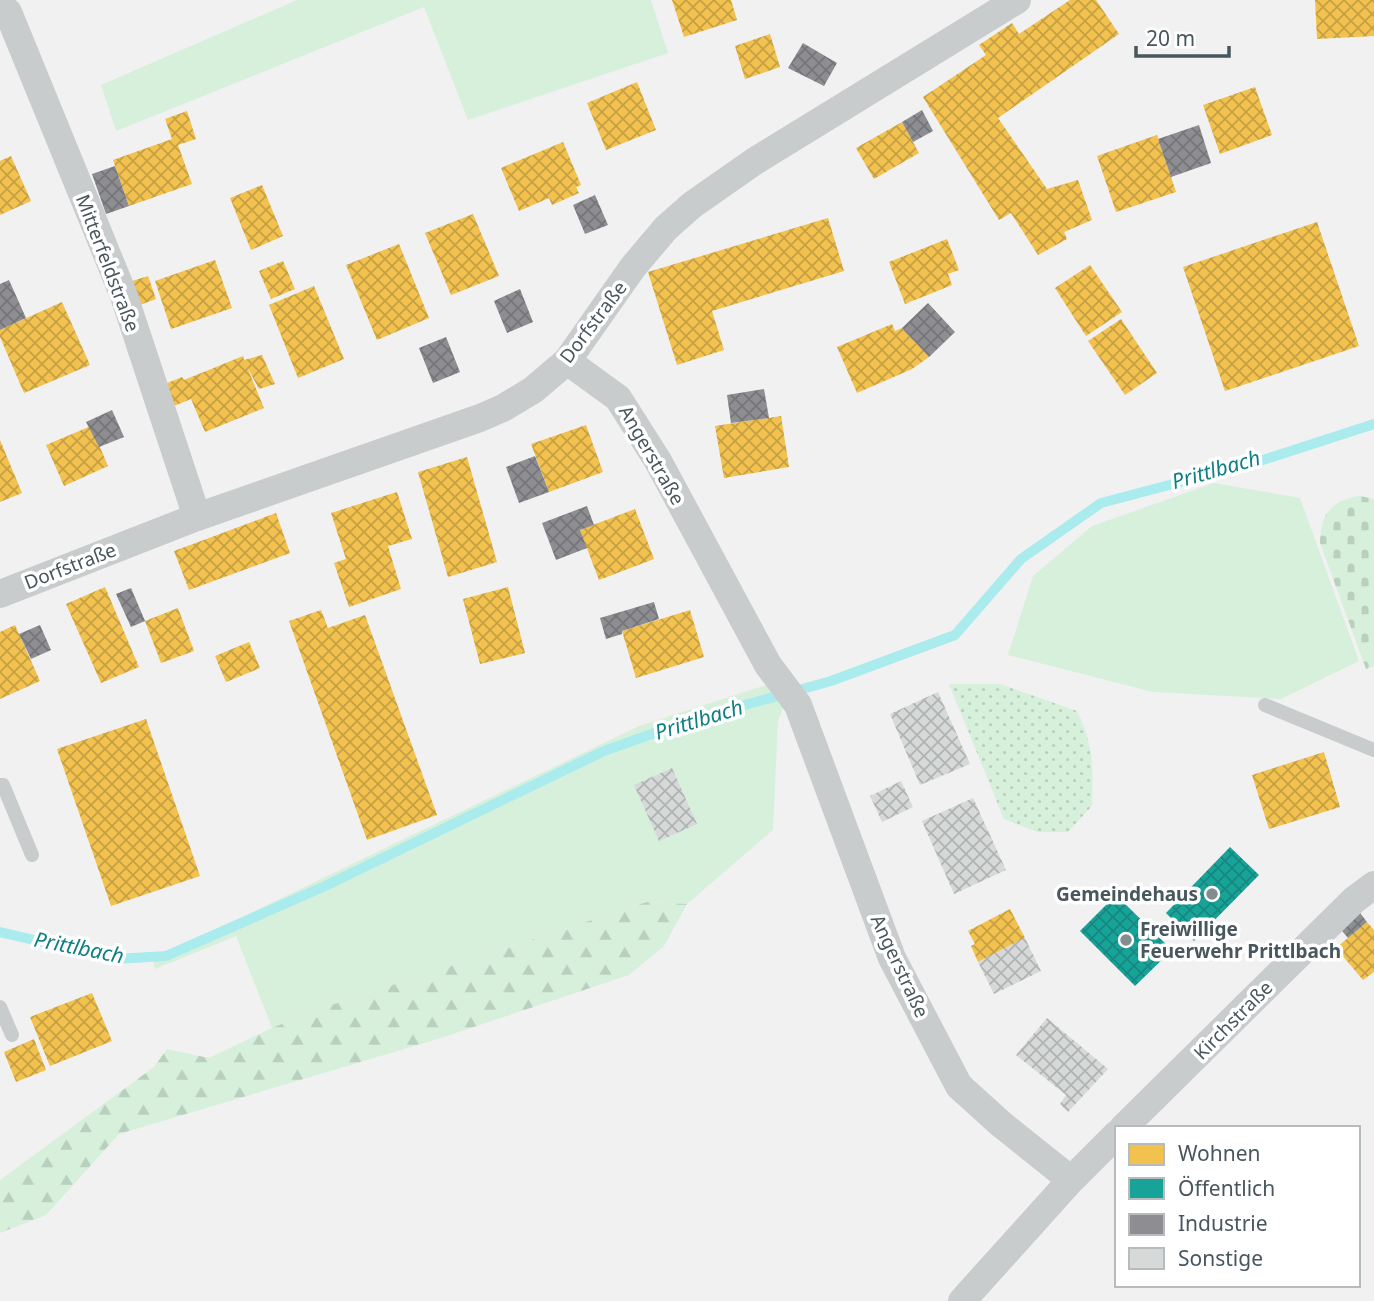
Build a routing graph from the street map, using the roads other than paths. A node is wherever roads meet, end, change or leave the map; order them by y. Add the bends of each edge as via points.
1 (1017, 0) edge
2 (8, 12) dead end
3 (567, 361) junction
4 (197, 517) junction
5 (0, 594) edge
6 (1265, 705) dead end
7 (1374, 750) edge
8 (0, 785) edge
9 (32, 855) dead end
10 (1374, 885) edge
11 (0, 1007) edge
12 (12, 1035) dead end
13 (1126, 1126) edge
14 (1115, 1136) edge
15 (1071, 1180) junction
16 (962, 1301) edge

1 - 3 street, Dorfstraße via 755,160 692,205 633,267
2 - 4 street, Mitterfeldstraße via 124,296
3 - 4 street, Dorfstraße via 533,390 480,418
3 - 15 street, Angerstraße via 618,398 658,461 777,677 798,705 892,958 959,1086
4 - 5 street, Dorfstraße
6 - 7 lane
8 - 9 lane
10 - 13 street, Kirchstraße
11 - 12 lane
14 - 15 street
15 - 16 street

